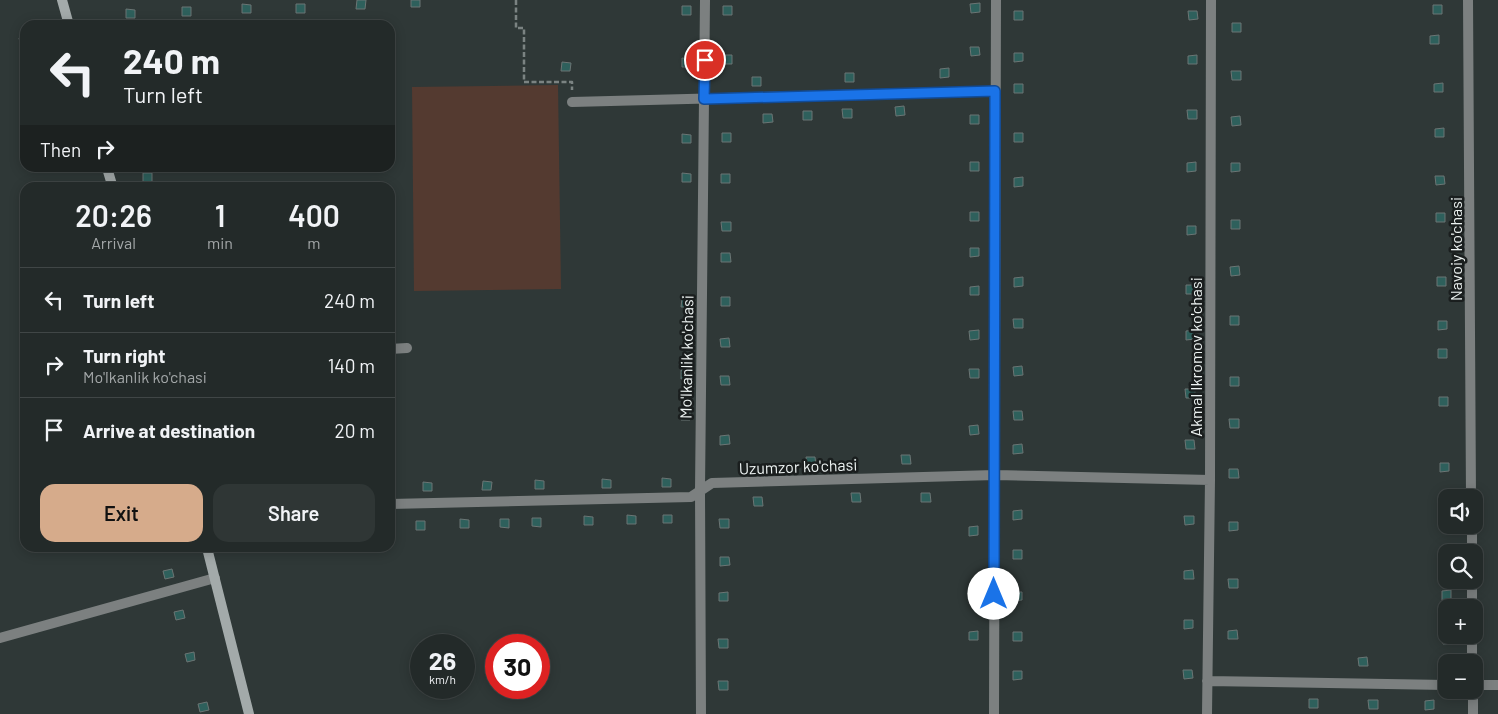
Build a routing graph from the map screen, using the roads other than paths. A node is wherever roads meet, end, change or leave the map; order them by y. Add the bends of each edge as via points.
1 (62, 0) edge
2 (705, 0) edge
3 (996, 0) edge
4 (1211, 0) edge
5 (1468, 0) edge
6 (68, 20) edge
7 (995, 91) junction
8 (704, 99) junction
9 (572, 102) road end
10 (407, 348) dead end
11 (395, 349) edge
12 (995, 475) junction
13 (1210, 480) junction
14 (1471, 489) edge
15 (700, 490) junction
16 (395, 504) edge
17 (208, 552) edge
18 (215, 578) junction
19 (0, 638) edge
20 (1207, 680) junction
21 (1438, 685) edge
22 (1483, 685) edge
23 (1498, 686) edge
24 (1473, 699) edge
25 (249, 714) edge
26 (701, 714) edge
27 (994, 714) edge
28 (1208, 714) edge
29 (1473, 714) edge

1 - 6 main road
2 - 8 street, Mo'lkanlik ko'chasi
3 - 7 street
4 - 13 street, Akmal Ikromov ko'chasi
5 - 14 street, Navoiy ko'chasi
7 - 8 street
7 - 12 street
8 - 9 street
8 - 15 street, Mo'lkanlik ko'chasi
10 - 11 street
12 - 13 street, Uzumzor ko'chasi
12 - 15 street, Uzumzor ko'chasi via 712,483
12 - 27 street
13 - 20 street, Akmal Ikromov ko'chasi
15 - 16 street, Uzumzor ko'chasi via 691,497
15 - 26 street, Mo'lkanlik ko'chasi
17 - 18 main road
18 - 19 street
18 - 25 main road
20 - 21 street
20 - 28 street, Akmal Ikromov ko'chasi
22 - 23 street
24 - 29 street

